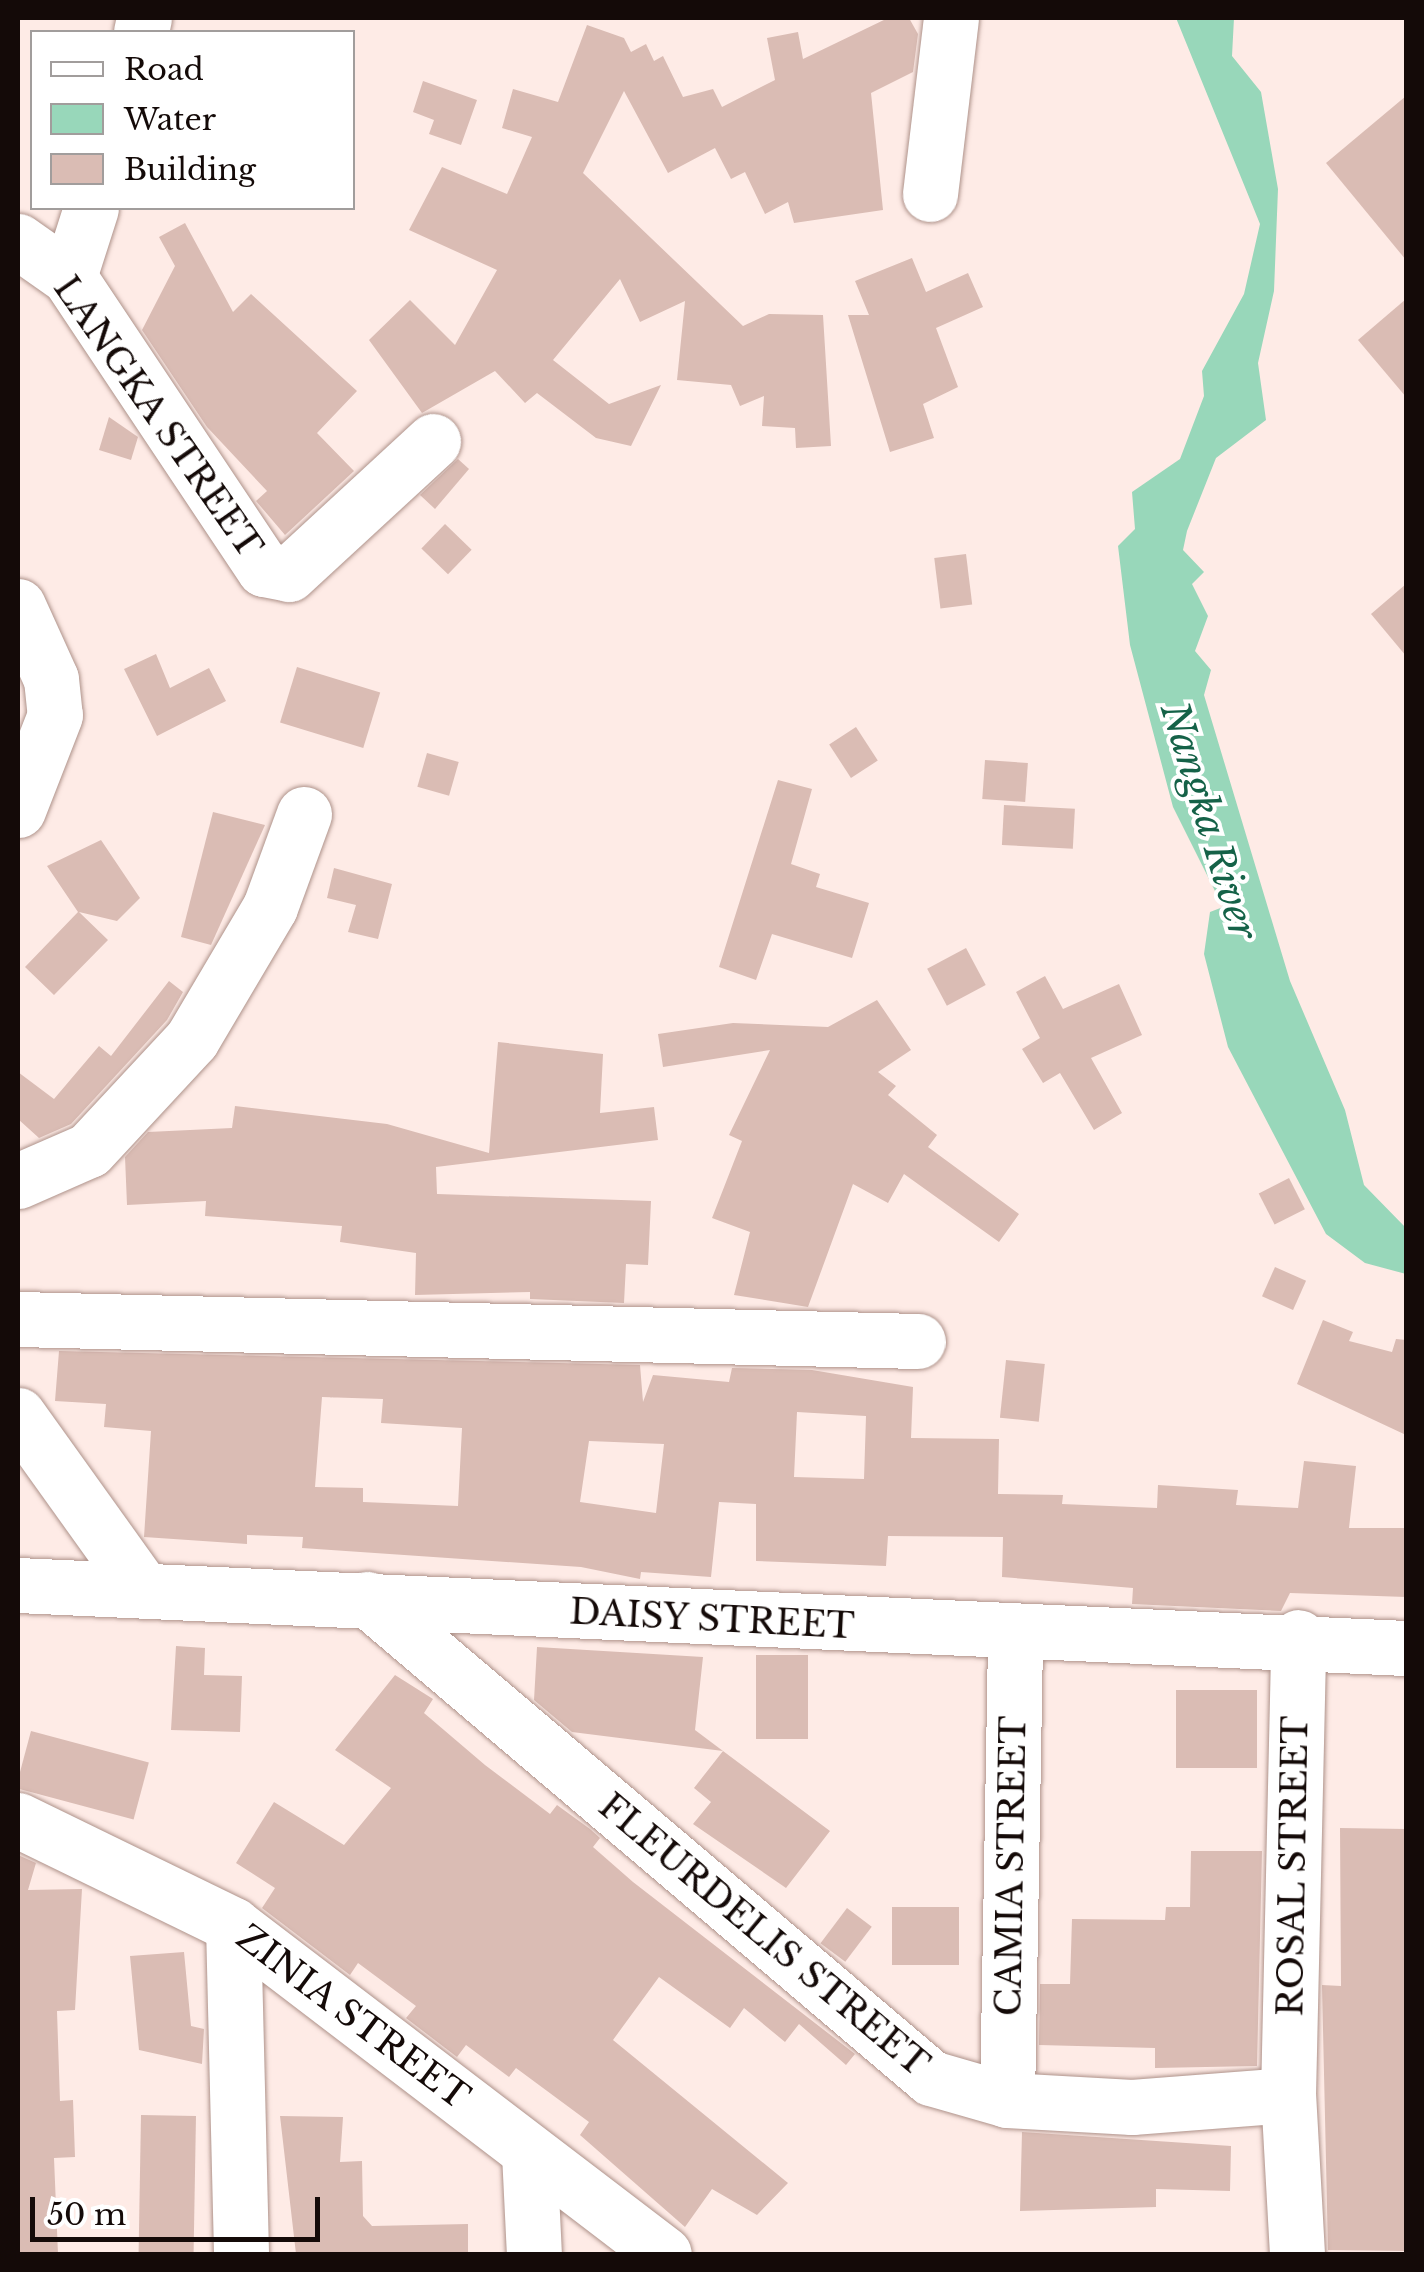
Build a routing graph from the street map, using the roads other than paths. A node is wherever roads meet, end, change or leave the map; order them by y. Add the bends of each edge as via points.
1 (951, 18) edge
2 (930, 194) dead end
3 (90, 210) edge
4 (18, 241) edge
5 (69, 277) junction
6 (433, 441) dead end
7 (18, 606) edge
8 (18, 810) edge
9 (304, 814) dead end
10 (18, 1181) edge
11 (18, 1318) edge
12 (918, 1341) dead end
13 (18, 1415) edge
14 (18, 1586) edge
15 (141, 1587) junction
16 (367, 1599) junction
17 (1015, 1633) junction
18 (1298, 1636) junction
19 (1406, 1648) edge
20 (18, 1820) edge
21 (233, 1925) junction
22 (1288, 2095) junction
23 (1007, 2100) junction
24 (529, 2154) junction
25 (241, 2254) edge
26 (534, 2254) edge
27 (664, 2254) edge
28 (1297, 2254) edge

1 - 2 street
3 - 5 street
4 - 5 street, LANGKA STREET
5 - 6 street, LANGKA STREET via 264,569 290,574
7 - 8 street via 51,679 55,715
9 - 10 street via 270,907 192,1039 89,1150
11 - 12 street
13 - 15 street
14 - 15 street, DAISY STREET
15 - 16 street, DAISY STREET
16 - 17 street, DAISY STREET
16 - 23 street, FLEURDELIS STREET via 930,2078
17 - 18 street, DAISY STREET
17 - 23 street, CAMIA STREET
18 - 19 street, DAISY STREET
18 - 22 street, ROSAL STREET
20 - 21 street, ZINIA STREET
21 - 24 street, ZINIA STREET
21 - 25 street
22 - 23 street, FLEURDELIS STREET via 1132,2108
22 - 28 street, ROSAL STREET
24 - 26 street
24 - 27 street, ZINIA STREET

